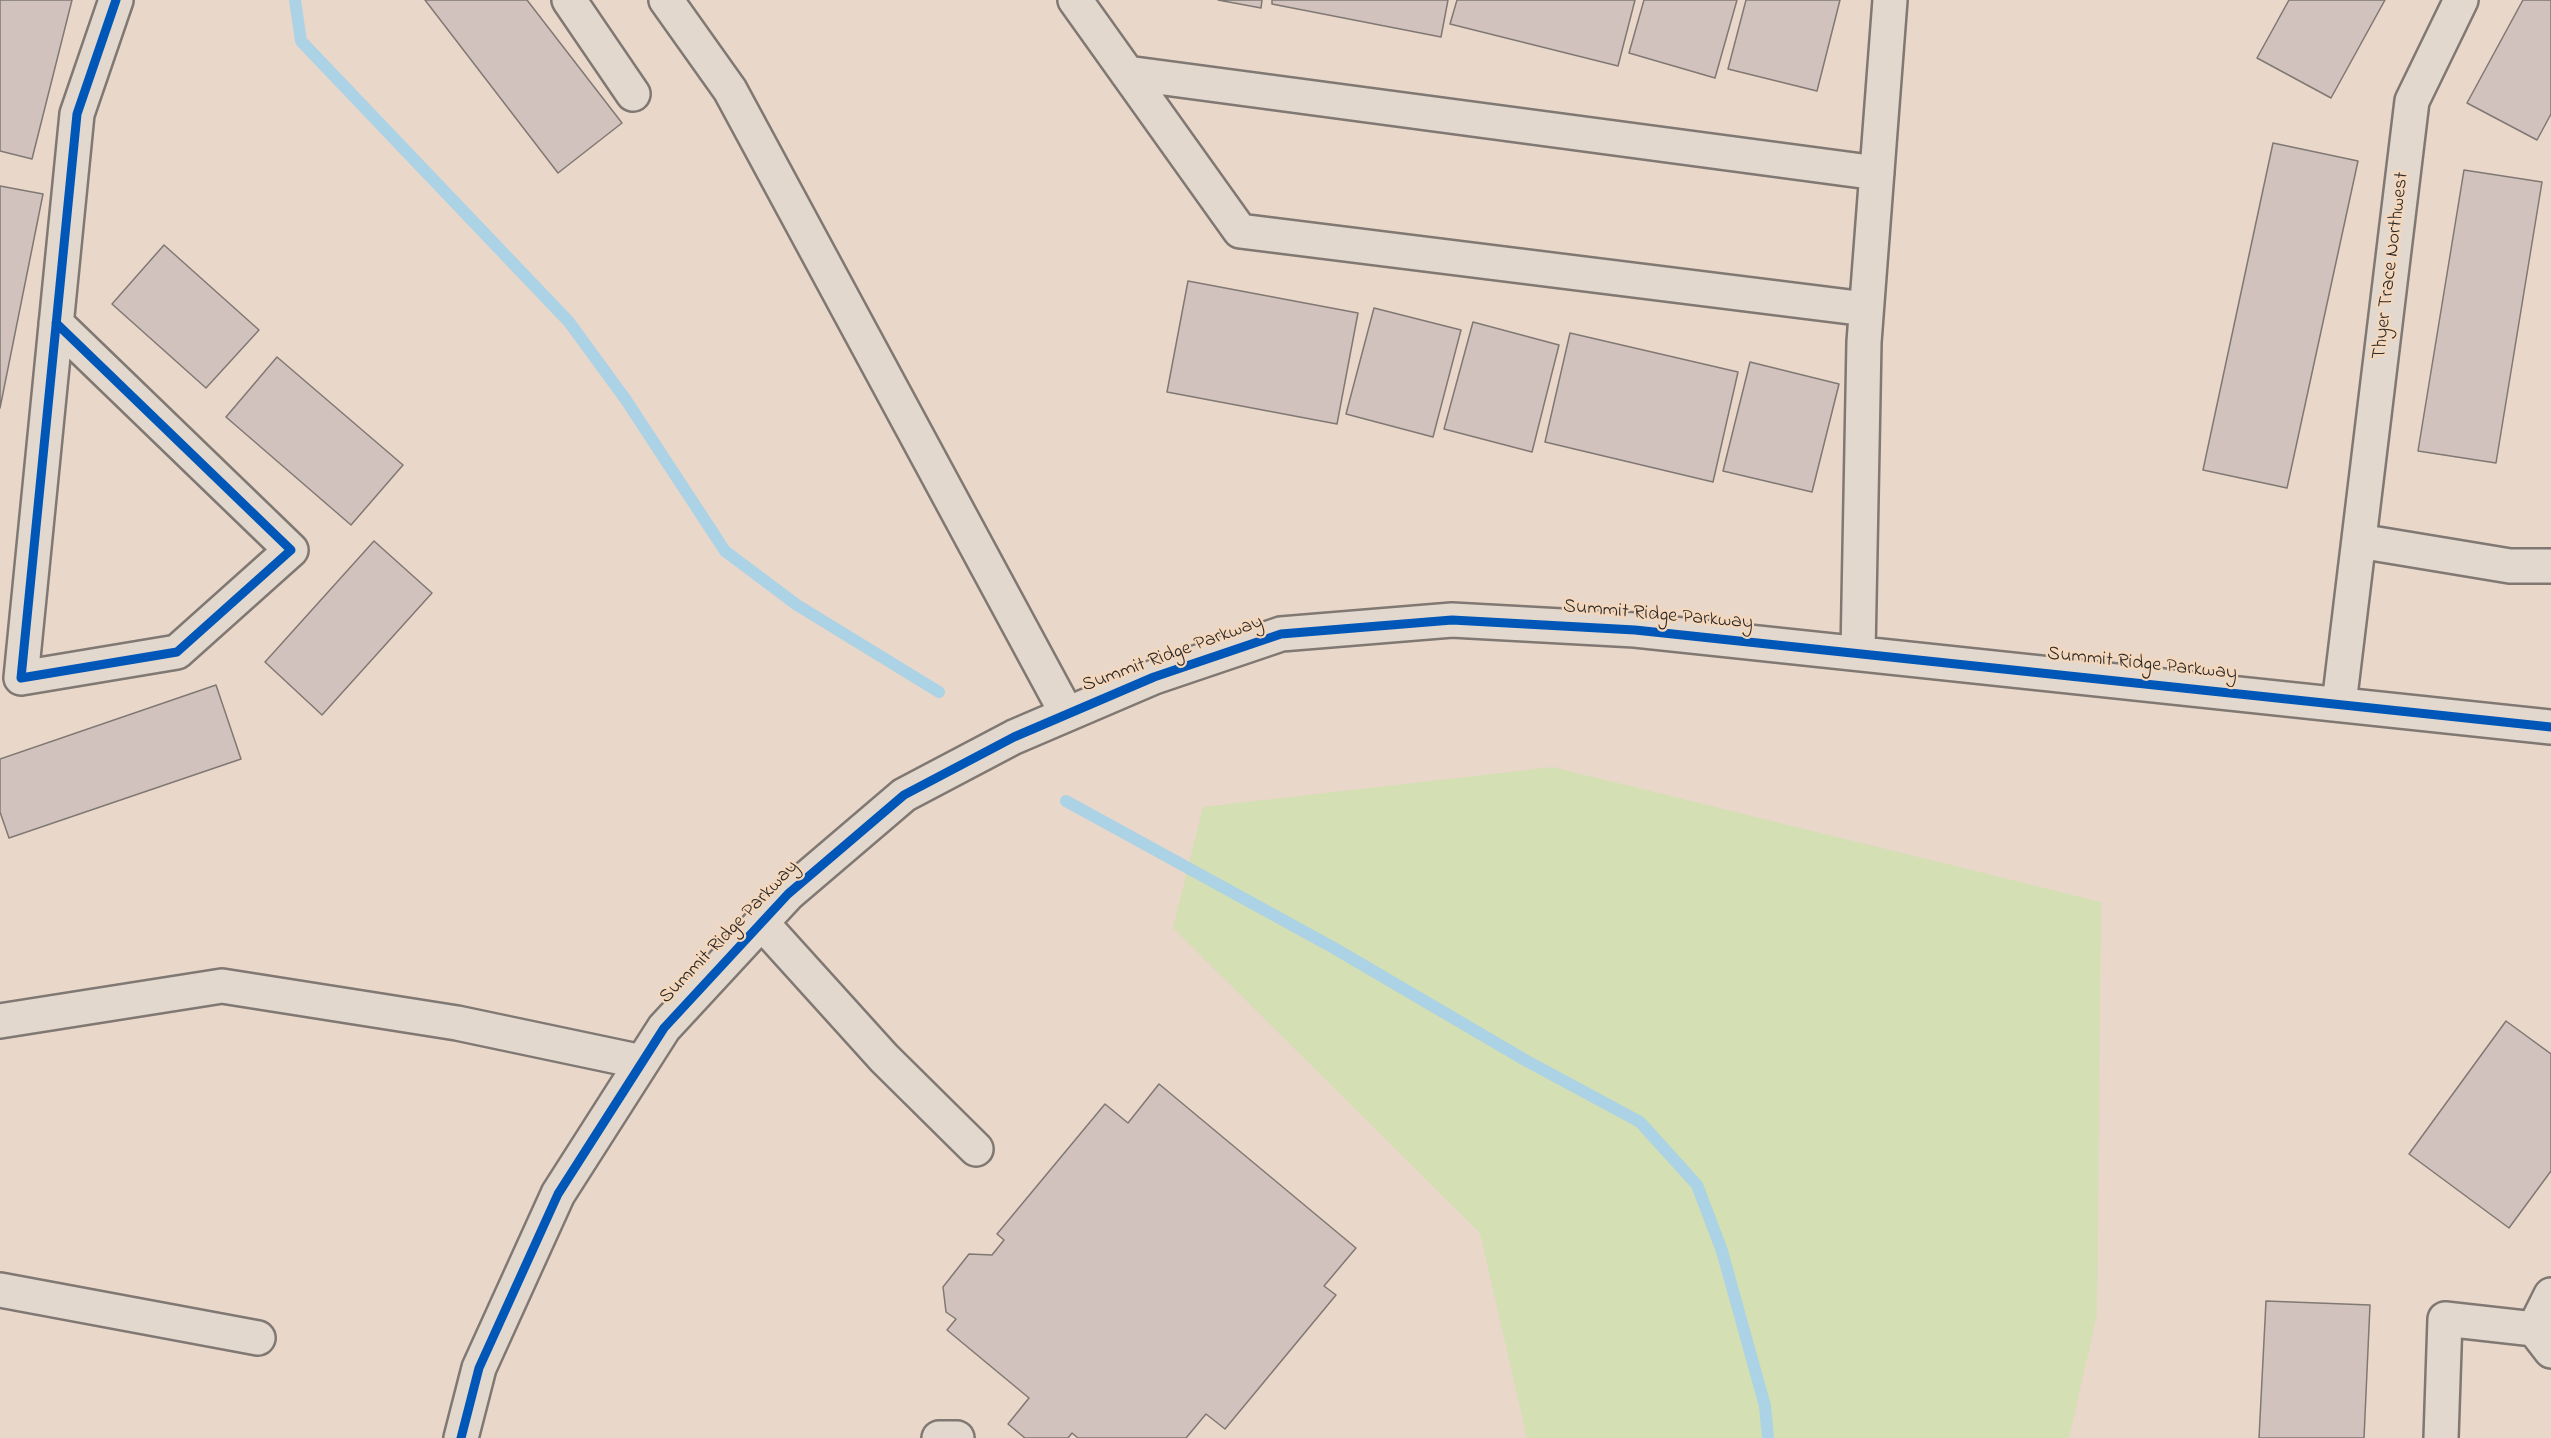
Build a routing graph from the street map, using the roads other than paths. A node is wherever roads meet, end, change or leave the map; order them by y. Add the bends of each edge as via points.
1 (116, 0) edge
2 (568, 0) edge
3 (666, 0) edge
4 (1075, 0) edge
5 (1890, 0) edge
6 (2461, 0) edge
7 (1127, 73) junction
8 (633, 94) dead end
9 (1877, 173) junction
10 (1866, 309) junction
11 (56, 323) junction
12 (2359, 541) junction
13 (2551, 566) edge
14 (1858, 653) junction
15 (2339, 704) junction
16 (1067, 714) junction
17 (2551, 726) edge
18 (761, 922) junction
19 (0, 1021) edge
20 (642, 1062) junction
21 (976, 1149) dead end
22 (0, 1290) edge
23 (2551, 1295) edge
24 (258, 1338) dead end
25 (2542, 1340) edge
26 (461, 1438) edge
27 (939, 1438) edge
28 (957, 1438) edge
29 (2440, 1438) edge

1 - 11 street via 77,114
2 - 8 street
3 - 16 street via 730,90
4 - 7 street
5 - 9 street
6 - 12 street, Thyer Trace Northwest via 2412,101
7 - 9 street
7 - 10 street via 1240,231
9 - 10 street
10 - 14 street
11 - 11 street via 31,572 21,678 177,652 291,550
12 - 13 street via 2510,566
12 - 15 street, Thyer Trace Northwest
14 - 15 street, Summit Ridge Parkway
14 - 16 street, Summit Ridge Parkway via 1635,630 1452,620 1281,634 1154,677
15 - 17 street, Summit Ridge Parkway
16 - 18 street, Summit Ridge Parkway via 904,795 788,894
18 - 20 street, Summit Ridge Parkway via 664,1028
18 - 21 street via 884,1058
19 - 20 street via 222,986 457,1023
20 - 26 street, Summit Ridge Parkway via 558,1194 479,1368
22 - 24 street
23 - 25 street
25 - 29 street via 2445,1319
27 - 28 street

